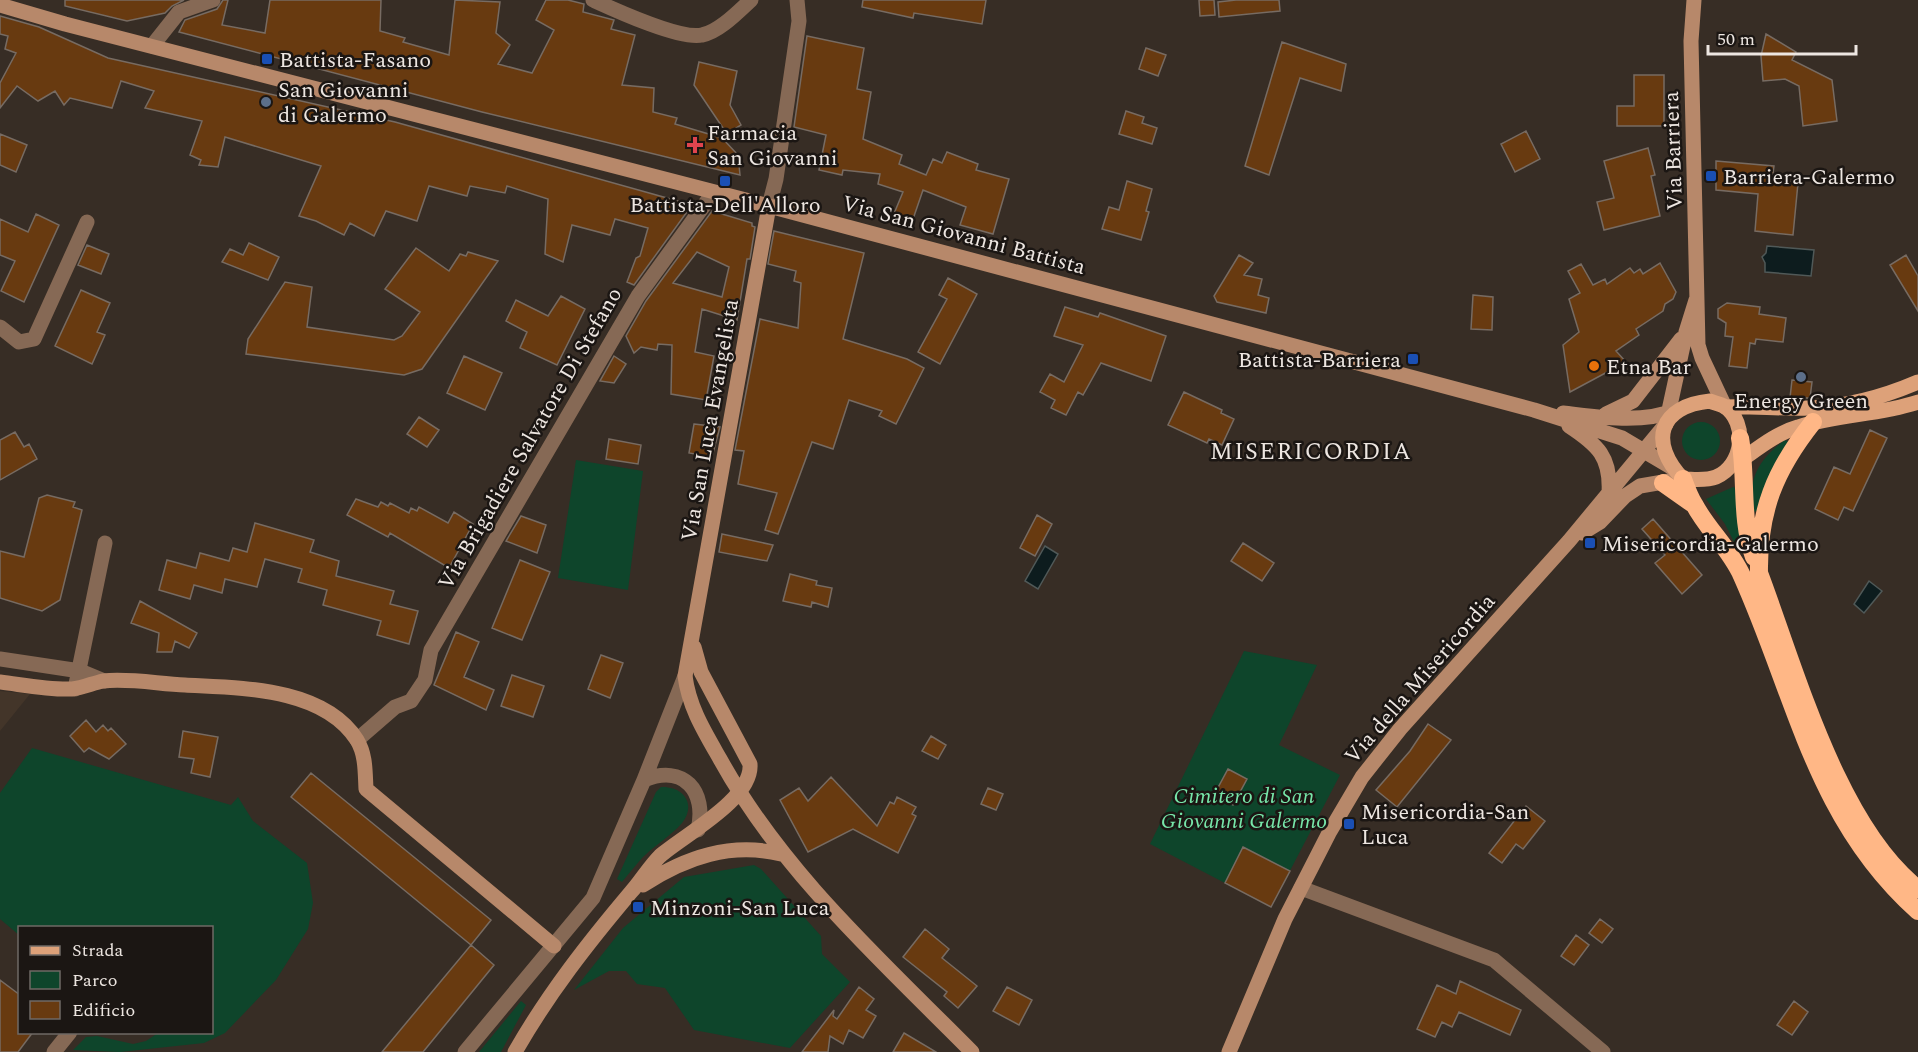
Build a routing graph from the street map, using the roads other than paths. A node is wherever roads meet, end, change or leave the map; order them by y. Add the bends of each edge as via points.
1 (213, 0) edge
2 (593, 0) edge
3 (751, 0) edge
4 (797, 0) edge
5 (1694, 0) edge
6 (0, 5) edge
7 (152, 45) junction
8 (713, 193) junction
9 (769, 206) junction
10 (87, 222) dead end
11 (1696, 300) junction
12 (0, 327) edge
13 (1686, 332) junction
14 (1918, 382) edge
15 (1723, 399) junction
16 (1918, 402) edge
17 (1534, 410) junction
18 (1671, 415) junction
19 (1600, 417) junction
20 (1561, 421) junction
21 (1813, 422) junction
22 (1740, 438) junction
23 (1645, 450) junction
24 (1744, 459) junction
25 (1726, 471) junction
26 (1672, 476) junction
27 (1609, 493) junction
28 (1569, 541) junction
29 (105, 543) dead end
30 (1759, 573) junction
31 (693, 641) junction
32 (0, 659) edge
33 (80, 671) junction
34 (685, 676) junction
35 (104, 681) junction
36 (0, 682) edge
37 (75, 689) junction
38 (357, 740) junction
39 (644, 780) junction
40 (738, 792) junction
41 (698, 830) junction
42 (781, 854) junction
43 (1300, 888) junction
44 (1918, 889) edge
45 (632, 892) junction
46 (1918, 911) edge
47 (554, 946) junction
48 (68, 1034) edge
49 (54, 1052) edge
50 (465, 1052) edge
51 (515, 1052) edge
52 (972, 1052) edge
53 (1229, 1052) edge
54 (1603, 1052) edge

1 - 7 street via 179,12
2 - 3 street via 692,36 713,30
4 - 9 street via 799,21
5 - 11 main road, Via Barriera via 1691,41
6 - 7 main road, Via San Giovanni Battista
7 - 8 main road, Via San Giovanni Battista
8 - 9 main road, Via San Giovanni Battista
8 - 38 street, Via Brigadiere Salvatore Di Stefano via 638,296 431,650 425,680 411,701 395,707
9 - 17 main road, Via San Giovanni Battista
9 - 31 main road, Via San Luca Evangelista
10 - 12 street via 34,339 19,342
11 - 13 main road
11 - 15 main road via 1700,352
13 - 18 main road
13 - 19 main road via 1633,401
14 - 15 main road via 1874,399 1839,406 1751,406
15 - 18 main road via 1688,404
15 - 22 main road
16 - 21 main road
17 - 19 main road
17 - 20 main road
18 - 19 main road
18 - 23 main road
18 - 26 main road via 1662,442
20 - 23 main road via 1622,438
20 - 27 main road via 1599,450 1610,476
21 - 24 main road via 1780,434
21 - 30 highway via 1769,495 1759,545
22 - 24 highway
22 - 25 main road via 1738,452
23 - 26 main road
23 - 27 main road
24 - 25 main road
24 - 30 highway via 1744,518
25 - 26 main road via 1709,479
26 - 28 main road via 1640,486 1600,522
26 - 46 highway via 1742,574 1814,761 1840,816 1882,876
27 - 28 main road
28 - 43 main road, Via della Misericordia via 1382,751 1349,797
29 - 33 street
30 - 44 highway via 1825,750 1848,799 1885,856
31 - 34 main road, Via San Luca Evangelista
31 - 40 main road via 701,672 750,764 751,772
32 - 33 street
33 - 35 street
33 - 37 street
34 - 39 street
34 - 40 main road via 696,716
35 - 37 main road
35 - 38 main road via 225,687 293,698 335,718
36 - 37 main road
38 - 47 main road via 365,761 366,789
39 - 41 street via 657,775 684,779 700,801
39 - 47 street via 592,898
40 - 41 main road
40 - 42 main road
41 - 45 main road via 660,856
42 - 45 main road via 758,848 730,849 690,859
42 - 52 main road via 849,930
43 - 53 main road, Via della Misericordia
43 - 54 street via 1494,960
45 - 51 main road via 540,1008
47 - 50 street
48 - 49 street

